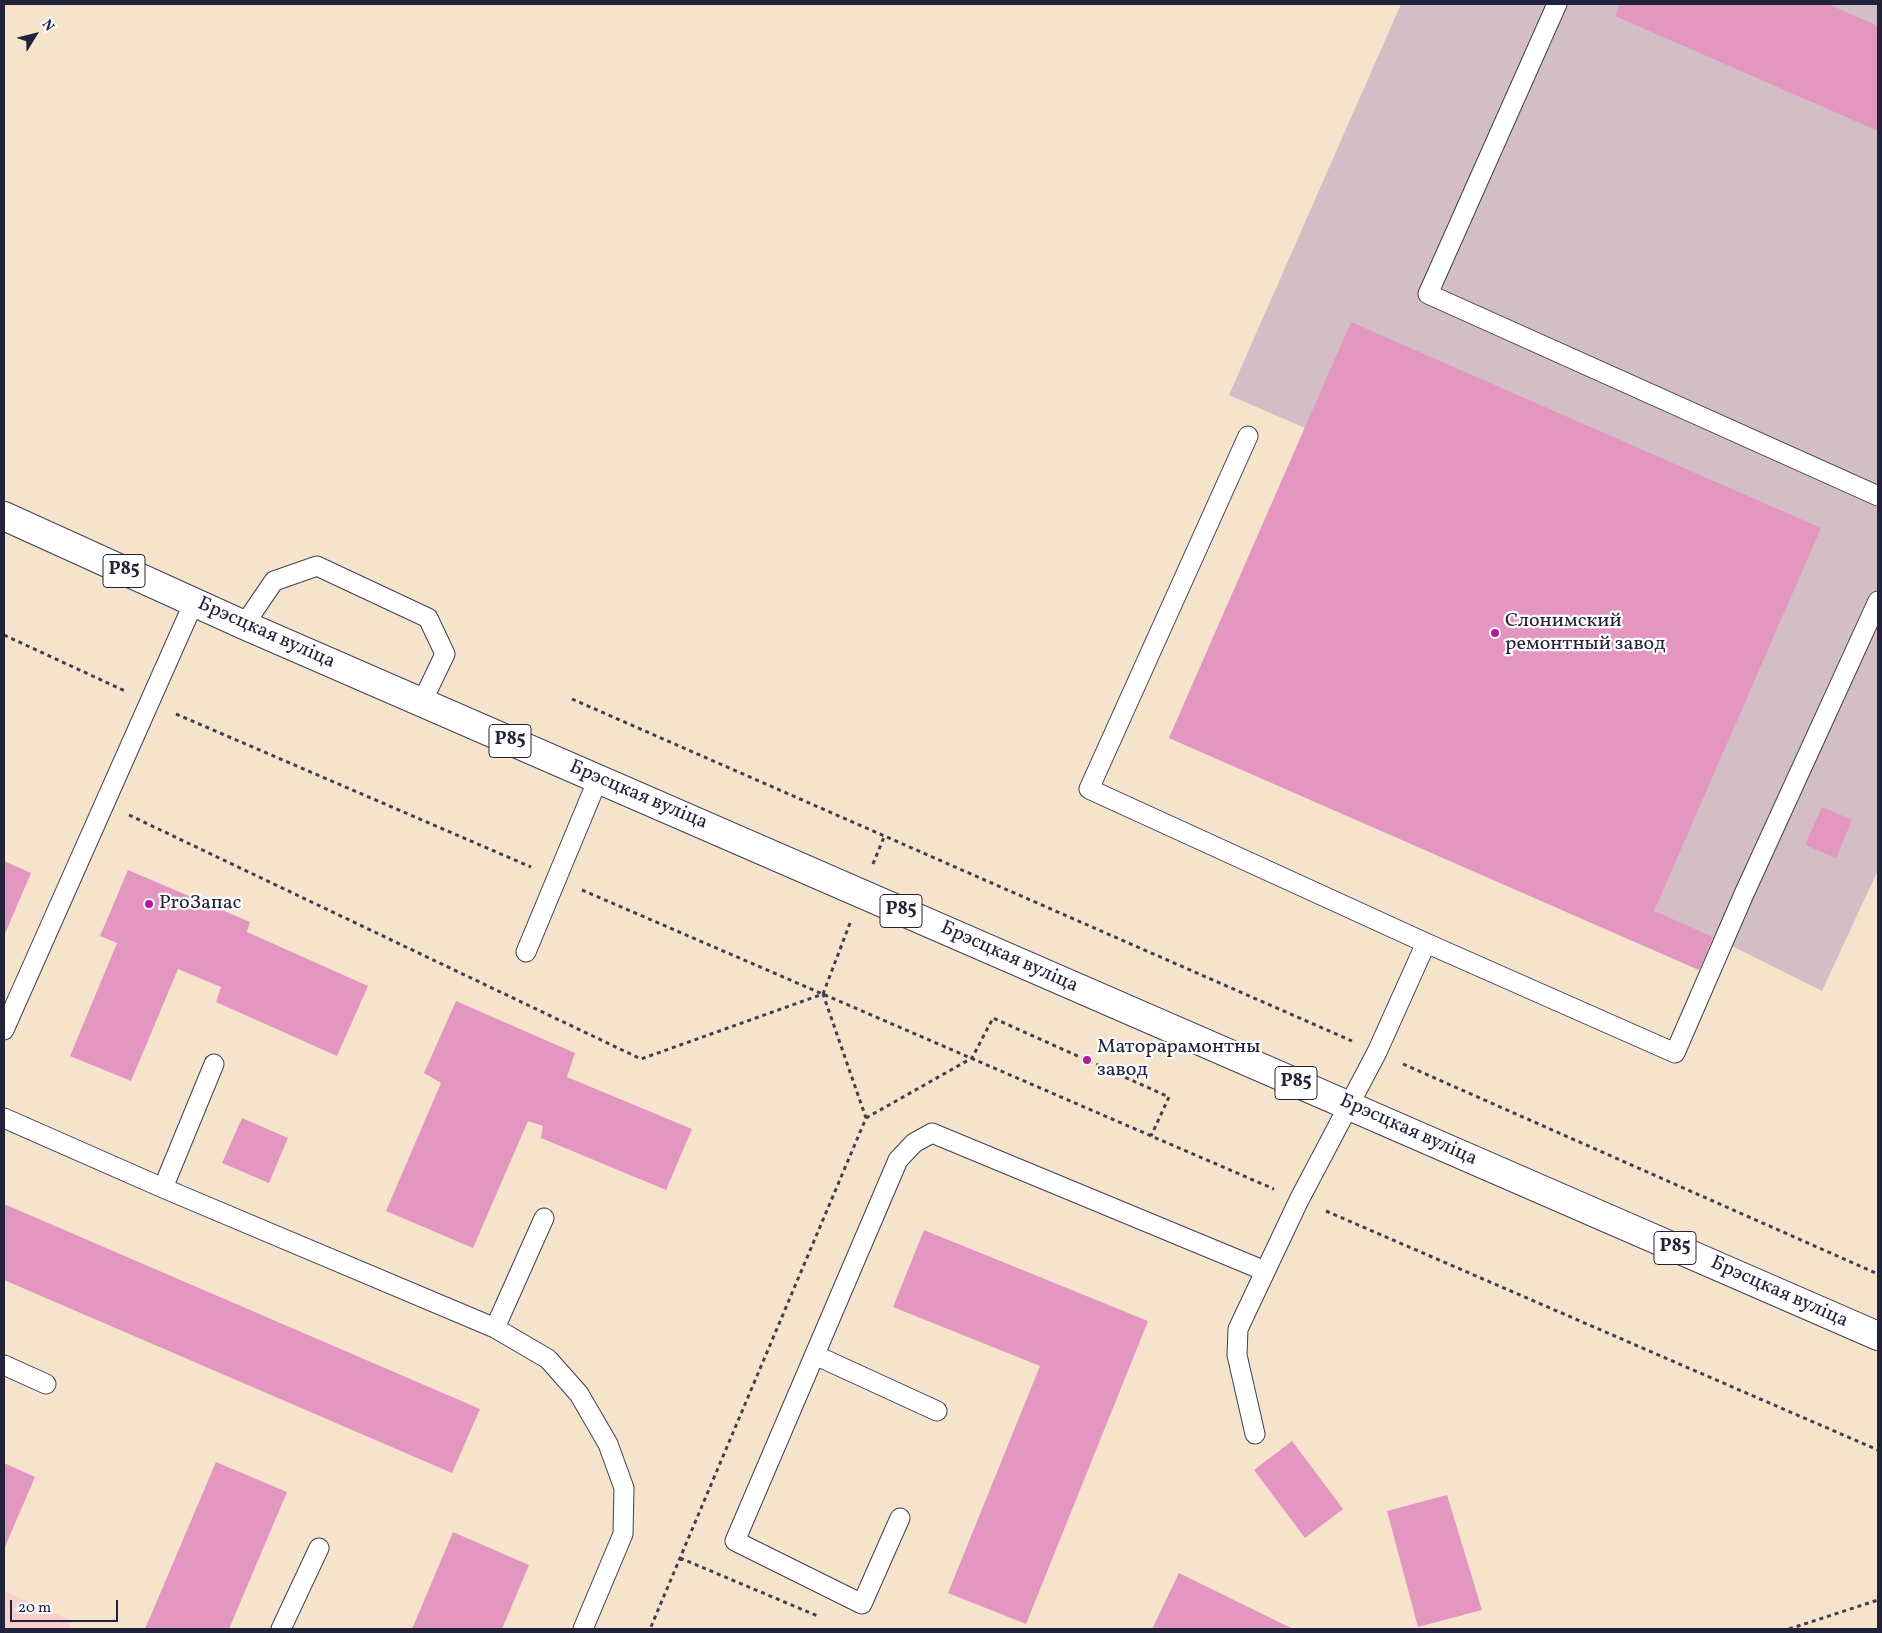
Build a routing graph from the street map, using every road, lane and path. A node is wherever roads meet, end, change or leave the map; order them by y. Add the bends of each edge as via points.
1 (1557, 4) edge
2 (1248, 436) dead end
3 (1878, 496) edge
4 (4, 516) edge
5 (1878, 601) edge
6 (194, 602) junction
7 (244, 625) junction
8 (4, 635) edge
9 (572, 700) dead end
10 (149, 702) junction
11 (422, 702) junction
12 (598, 779) junction
13 (104, 802) junction
14 (556, 879) junction
15 (844, 938) dead end
16 (1426, 942) junction
17 (526, 952) dead end
18 (823, 994) junction
19 (4, 1030) edge
20 (1378, 1052) junction
21 (972, 1058) junction
22 (214, 1064) dead end
23 (1348, 1105) junction
24 (4, 1118) edge
25 (866, 1118) junction
26 (1151, 1136) junction
27 (163, 1188) junction
28 (1299, 1200) junction
29 (544, 1218) dead end
30 (1265, 1271) junction
31 (1878, 1274) edge
32 (495, 1328) junction
33 (1878, 1336) edge
34 (815, 1355) junction
35 (4, 1365) edge
36 (46, 1384) dead end
37 (937, 1411) dead end
38 (1255, 1434) dead end
39 (1878, 1450) edge
40 (900, 1518) dead end
41 (319, 1548) dead end
42 (680, 1558) junction
43 (1878, 1600) edge
44 (822, 1618) dead end
45 (281, 1629) edge
46 (583, 1629) edge
47 (650, 1629) edge
48 (1789, 1629) edge

1 - 3 lane via 1428,294
2 - 16 lane via 1089,789
4 - 6 main road, Брэсцкая вуліца / Р85
5 - 16 lane via 1675,1053
6 - 7 main road, Брэсцкая вуліца / Р85
6 - 10 lane
7 - 11 main road, Брэсцкая вуліца / Р85
7 - 11 lane via 274,580 317,566 428,618 445,654
8 - 10 path
9 - 20 path
10 - 13 lane
10 - 14 path
11 - 12 main road, Брэсцкая вуліца / Р85
12 - 14 lane
12 - 23 main road, Брэсцкая вуліца / Р85
13 - 18 path via 641,1059
13 - 19 lane
14 - 17 lane
14 - 18 path
15 - 18 path
16 - 20 lane
18 - 21 path
18 - 25 path
20 - 23 lane
20 - 31 path
21 - 25 path
21 - 26 path
21 - 26 path via 993,1018 1169,1097
22 - 27 lane
23 - 28 lane
23 - 33 main road, Брэсцкая вуліца / Р85
24 - 27 lane
25 - 42 path
26 - 28 path
27 - 32 lane
28 - 30 lane
28 - 39 path
29 - 32 lane
30 - 34 lane via 932,1133 914,1143 898,1160
30 - 38 lane via 1238,1329 1237,1355
32 - 46 lane via 548,1359 579,1394 608,1444 624,1488 622,1534
34 - 37 lane
34 - 40 lane via 735,1540 862,1604
35 - 36 lane
41 - 45 lane
42 - 44 path
42 - 47 path
43 - 48 path

